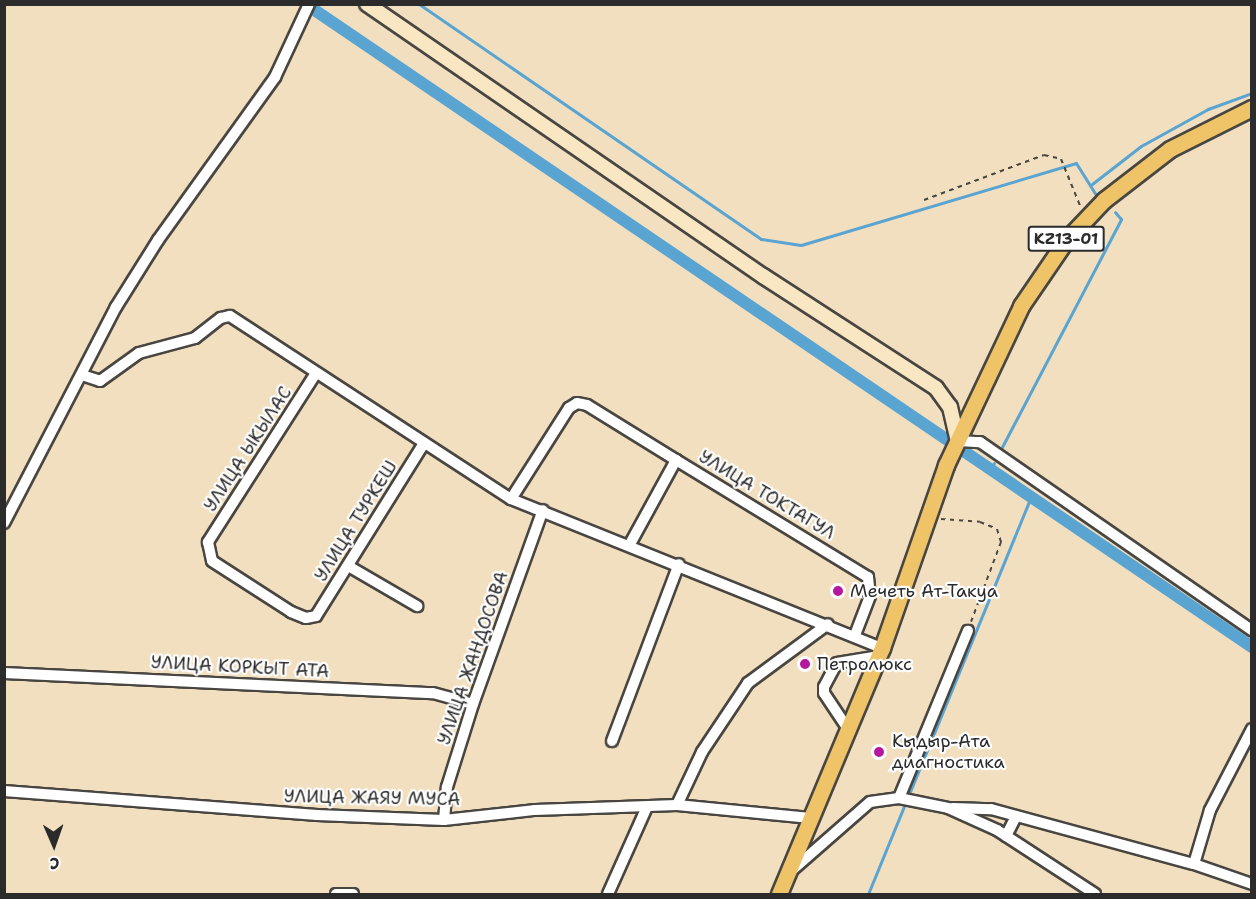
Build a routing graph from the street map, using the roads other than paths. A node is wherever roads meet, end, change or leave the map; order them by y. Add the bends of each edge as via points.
1 (309, 4) edge
2 (367, 4) edge
3 (1251, 108) edge
4 (316, 373) junction
5 (82, 375) junction
6 (958, 441) junction
7 (424, 443) junction
8 (676, 460) junction
9 (511, 499) junction
10 (543, 510) junction
11 (4, 523) edge
12 (630, 544) junction
13 (679, 564) junction
14 (350, 567) junction
15 (417, 606) dead end
16 (316, 616) joint
17 (828, 624) junction
18 (1251, 630) edge
19 (968, 631) road end
20 (855, 635) junction
21 (880, 652) junction
22 (4, 673) edge
23 (473, 704) junction
24 (848, 729) junction
25 (1251, 729) edge
26 (612, 741) dead end
27 (4, 791) edge
28 (904, 799) junction
29 (677, 805) junction
30 (647, 807) junction
31 (948, 808) junction
32 (1016, 816) junction
33 (810, 818) junction
34 (444, 820) junction
35 (1006, 836) junction
36 (1194, 864) junction
37 (787, 875) junction
38 (1251, 884) edge
39 (336, 894) edge
40 (353, 894) edge
41 (608, 894) edge
42 (779, 894) edge
43 (1095, 894) edge

1 - 5 street via 275,77 158,240 116,307
2 - 6 main road via 763,276 936,388 950,407
3 - 6 main road, KZ13-01 via 1170,149 1084,217 1021,306
4 - 5 street via 230,316 221,318 195,338 139,353 100,381
4 - 7 street
4 - 16 street, УЛИЦА ЫКЫЛАС via 208,542 207,554 291,612 306,618
5 - 11 street
6 - 18 street via 980,442
6 - 21 main road, KZ13-01
7 - 9 street
7 - 14 street, УЛИЦА ТУРКЕШ
8 - 9 street via 587,405 577,403 569,408
8 - 12 street, УЛИЦА ТОКТАГУЛ
8 - 20 street, УЛИЦА ТОКТАГУЛ via 868,577 870,596
9 - 10 street
10 - 12 street
10 - 23 street, УЛИЦА ЖАНДОСОВА
12 - 13 street
13 - 17 street
13 - 26 street
14 - 15 street
14 - 16 street, УЛИЦА ТУРКЕШ
17 - 20 street
17 - 29 street via 748,683 702,752
19 - 28 street
20 - 21 street
21 - 24 main road, KZ13-01
21 - 24 street via 837,663 824,687
22 - 23 street, УЛИЦА КОРКЫТ АТА via 433,693
23 - 34 street, УЛИЦА ЖАНДОСОВА via 447,787
24 - 33 main road, KZ13-01
25 - 36 street via 1210,810
27 - 34 street, УЛИЦА ЖАЯУ МУСА via 317,815
28 - 31 street
28 - 37 street via 870,802
29 - 30 street, УЛИЦА ЖАЯУ МУСА
29 - 33 street, УЛИЦА ЖАЯУ МУСА
30 - 34 street, УЛИЦА ЖАЯУ МУСА via 535,810
30 - 41 street
31 - 32 street via 991,809
31 - 35 street
32 - 35 street
32 - 36 street
33 - 37 main road, KZ13-01
35 - 43 street
36 - 38 street
37 - 42 main road, KZ13-01
39 - 40 street

